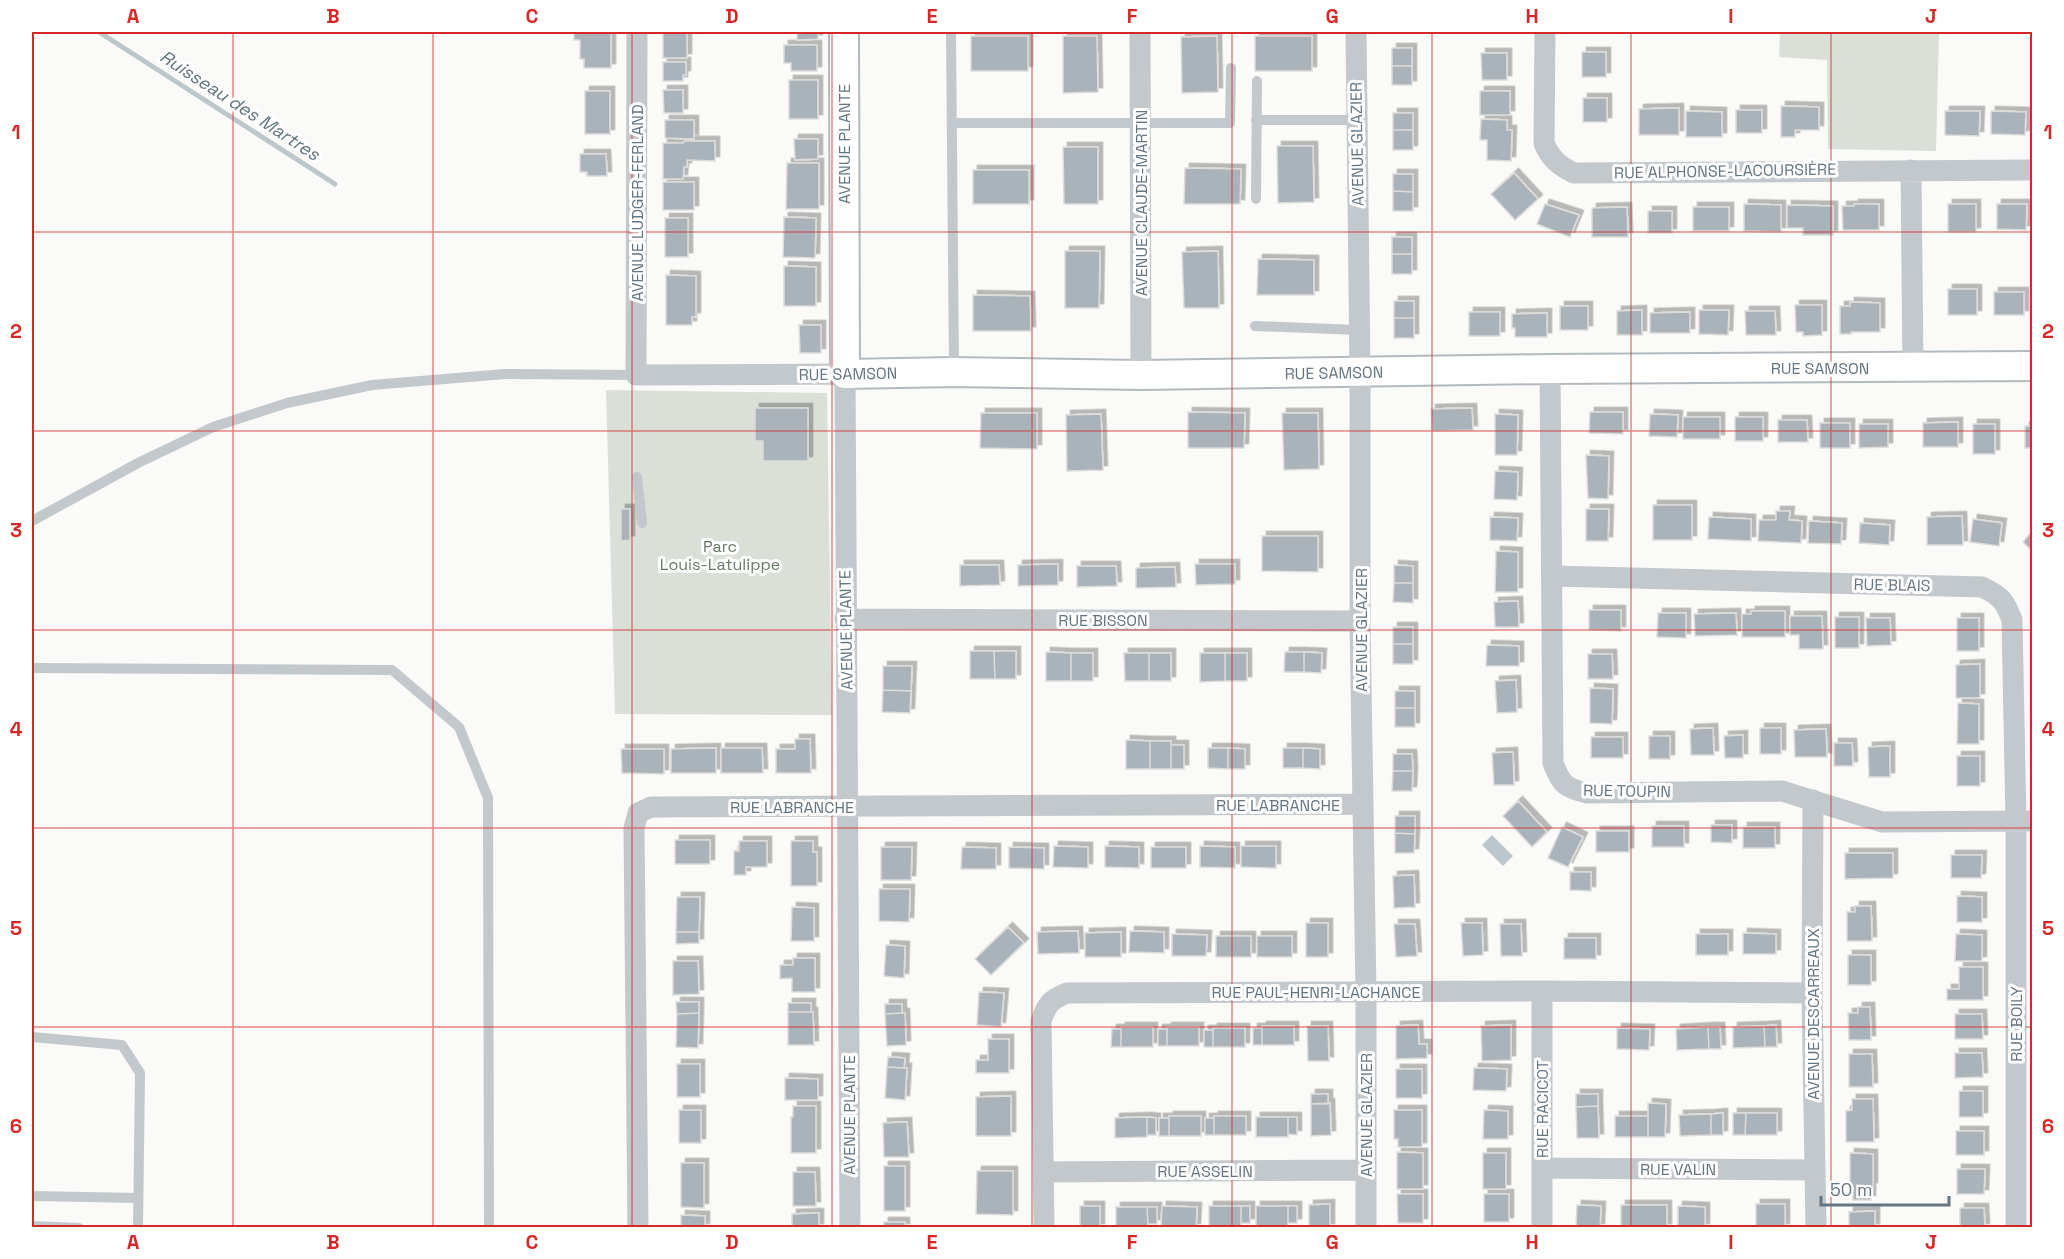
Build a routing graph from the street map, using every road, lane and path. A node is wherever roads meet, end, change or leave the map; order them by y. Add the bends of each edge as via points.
1 (637, 32) edge
2 (844, 32) edge
3 (951, 32) edge
4 (1140, 32) edge
5 (1356, 32) edge
6 (1545, 32) edge
7 (1231, 68) dead end
8 (1257, 81) dead end
9 (1256, 120) junction
10 (1356, 120) junction
11 (1141, 122) junction
12 (952, 123) junction
13 (1911, 170) junction
14 (2032, 170) edge
15 (1256, 199) dead end
16 (1255, 326) dead end
17 (1359, 330) junction
18 (2032, 366) edge
19 (1913, 368) junction
20 (1550, 369) junction
21 (954, 372) junction
22 (1360, 372) junction
23 (844, 374) junction
24 (636, 375) junction
25 (1141, 375) junction
26 (637, 477) dead end
27 (32, 521) edge
28 (642, 524) dead end
29 (1553, 576) junction
30 (845, 619) junction
31 (1360, 621) junction
32 (32, 668) edge
33 (1813, 800) junction
34 (1362, 804) junction
35 (847, 807) junction
36 (2024, 821) edge
37 (1366, 991) junction
38 (1542, 991) junction
39 (1812, 993) junction
40 (32, 1037) edge
41 (1542, 1168) junction
42 (1365, 1170) junction
43 (1815, 1170) junction
44 (1044, 1172) junction
45 (32, 1196) edge
46 (138, 1198) junction
47 (32, 1226) edge
48 (79, 1227) edge
49 (138, 1227) edge
50 (489, 1227) edge
51 (638, 1227) edge
52 (850, 1227) edge
53 (1044, 1227) edge
54 (1366, 1227) edge
55 (1542, 1227) edge
56 (1816, 1227) edge
57 (2016, 1227) edge

1 - 24 street, AVENUE LUDGER-FERLAND
2 - 23 street, AVENUE PLANTE
3 - 12 lane
4 - 11 street, AVENUE CLAUDE-MARTIN
5 - 10 street, AVENUE GLAZIER
6 - 13 street, RUE ALPHONSE-LACOURSIÈRE via 1544,143 1548,155 1574,173
7 - 11 lane via 1230,123
8 - 9 lane
9 - 10 lane
9 - 15 lane
10 - 17 street, AVENUE GLAZIER
11 - 12 lane
11 - 25 street, AVENUE CLAUDE-MARTIN
12 - 21 lane
13 - 14 street, RUE ALPHONSE-LACOURSIÈRE
13 - 19 street
16 - 17 lane
17 - 22 street, AVENUE GLAZIER
18 - 19 street, RUE SAMSON
19 - 20 street, RUE SAMSON
20 - 22 street, RUE SAMSON
20 - 29 street, RUE TOUPIN
21 - 23 street, RUE SAMSON
21 - 25 street, RUE SAMSON
22 - 25 street, RUE SAMSON
22 - 31 street, AVENUE GLAZIER
23 - 24 street, RUE SAMSON
23 - 30 street, AVENUE PLANTE
24 - 27 lane via 505,374 372,385 287,403 213,427
26 - 28 lane
29 - 33 street, RUE TOUPIN via 1553,763 1559,780 1571,789 1587,793 1782,791
29 - 36 street, RUE BLAIS via 1982,587 1997,594 2007,604 2012,620
30 - 31 street, RUE BISSON
30 - 35 street, AVENUE PLANTE
31 - 34 street, AVENUE GLAZIER
32 - 50 lane via 392,670 459,727 488,798
33 - 36 street, RUE TOUPIN via 1882,822
33 - 39 street, AVENUE DESCARREAUX
34 - 35 street, RUE LABRANCHE
34 - 37 street, AVENUE GLAZIER
35 - 51 street, RUE LABRANCHE via 651,807 638,813 634,828
35 - 52 street, AVENUE PLANTE
36 - 57 street, RUE BOILY
37 - 38 street, RUE PAUL-HENRI-LACHANCE
37 - 42 street, AVENUE GLAZIER
37 - 44 street, RUE PAUL-HENRI-LACHANCE via 1067,993 1053,998 1041,1021
38 - 39 street, RUE PAUL-HENRI-LACHANCE
38 - 41 street, RUE RACICOT
39 - 43 street, AVENUE DESCARREAUX
40 - 46 lane via 122,1045 140,1073
41 - 43 street, RUE VALIN
41 - 55 street, RUE RACICOT
42 - 44 street, RUE ASSELIN
42 - 54 street, AVENUE GLAZIER
43 - 56 street, AVENUE DESCARREAUX
44 - 53 street, RUE PAUL-HENRI-LACHANCE
45 - 46 lane
46 - 49 lane
47 - 48 lane

